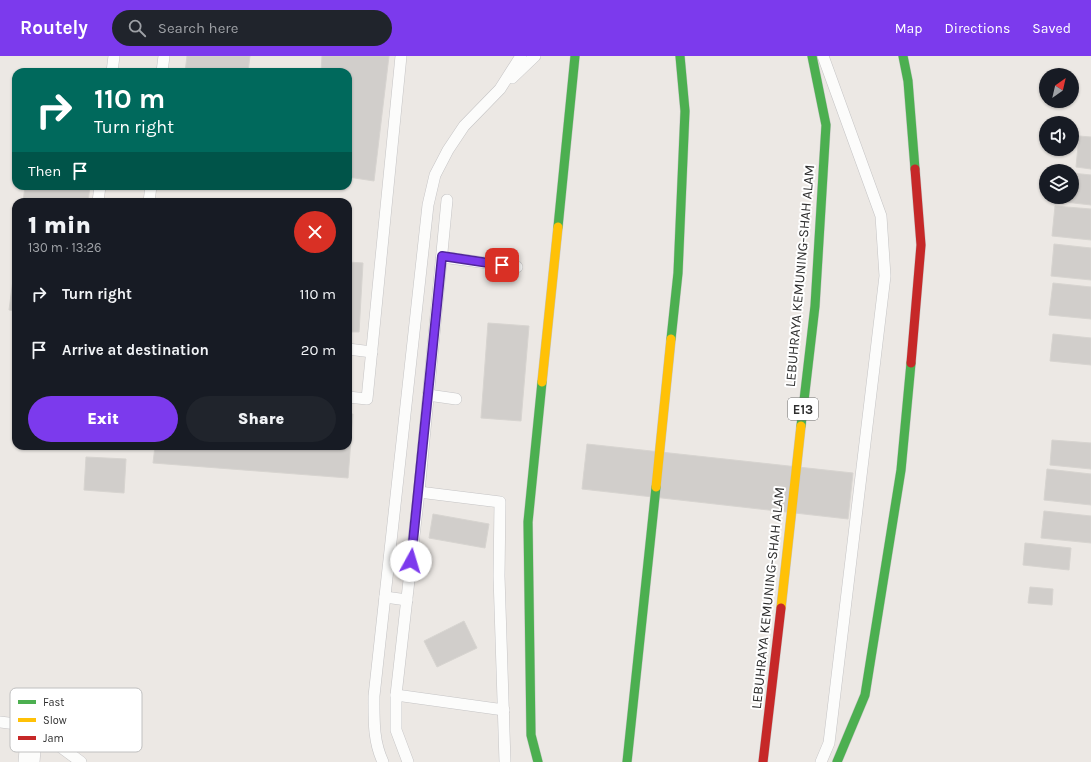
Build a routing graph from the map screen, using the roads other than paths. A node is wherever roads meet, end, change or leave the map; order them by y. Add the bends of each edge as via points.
1 (114, 56) edge
2 (164, 56) edge
3 (401, 56) edge
4 (521, 56) edge
5 (535, 56) edge
6 (575, 56) edge
7 (680, 56) edge
8 (812, 56) edge
9 (823, 56) edge
10 (903, 56) edge
11 (112, 68) edge
12 (162, 68) edge
13 (500, 89) junction
14 (447, 200) dead end
15 (442, 256) junction
16 (517, 267) dead end
17 (352, 350) edge
18 (372, 352) junction
19 (428, 395) junction
20 (352, 397) edge
21 (456, 399) dead end
22 (419, 492) junction
23 (385, 596) junction
24 (407, 600) junction
25 (396, 695) junction
26 (504, 710) junction
27 (0, 722) edge
28 (10, 723) edge
29 (30, 752) edge
30 (67, 752) edge
31 (29, 762) edge
32 (81, 762) edge
33 (384, 762) edge
34 (408, 762) edge
35 (505, 762) edge
36 (538, 762) edge
37 (627, 762) edge
38 (763, 762) edge
39 (821, 762) edge
40 (837, 762) edge

1 - 11 lane
2 - 12 lane
3 - 18 lane
4 - 13 lane
5 - 13 lane
6 - 36 highway via 528,522 531,735
7 - 37 highway via 684,111 678,274
8 - 38 highway, LEBUHRAYA KEMUNING-SHAH ALAM / E13 via 826,125 814,306
9 - 39 lane via 881,216 885,276 829,743
10 - 40 highway via 908,81 921,245 902,454 865,695
13 - 23 lane via 464,126 448,150 435,176 428,204
14 - 15 lane
15 - 16 lane
15 - 19 lane
17 - 18 lane
18 - 20 lane via 367,399
19 - 21 lane
19 - 22 lane
22 - 24 lane
22 - 26 lane via 500,502 499,576
23 - 24 lane
23 - 33 lane via 373,726 378,751
24 - 25 lane
25 - 26 lane
25 - 34 lane via 396,730
26 - 35 lane
27 - 28 lane
29 - 31 street
30 - 32 lane

